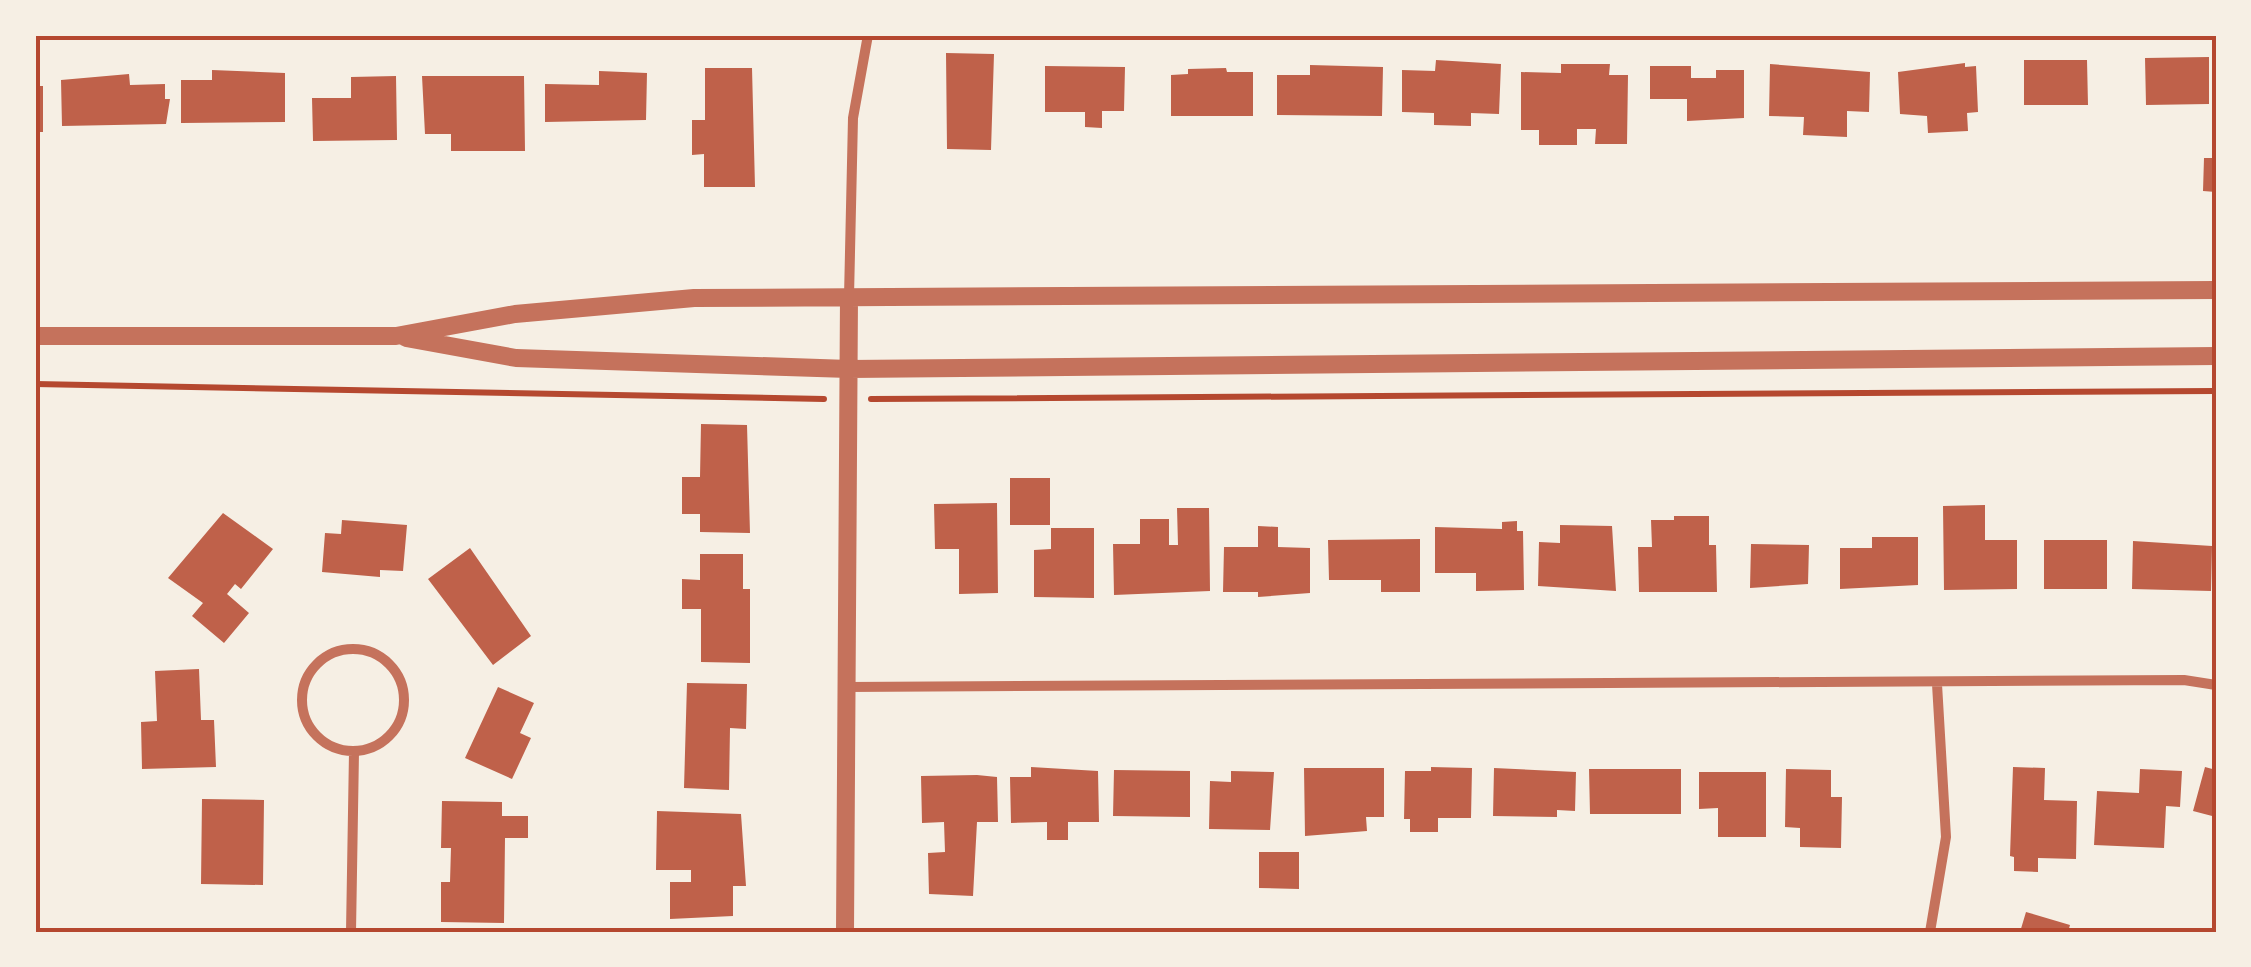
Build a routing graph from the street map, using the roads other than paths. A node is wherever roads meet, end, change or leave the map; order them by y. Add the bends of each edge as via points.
1 (868, 35) edge
2 (2216, 290) edge
3 (849, 298) junction
4 (35, 336) edge
5 (396, 336) junction
6 (2216, 356) edge
7 (849, 370) junction
8 (1937, 684) junction
9 (2216, 684) edge
10 (847, 687) junction
11 (354, 752) junction
12 (352, 932) edge
13 (845, 932) edge
14 (1930, 932) edge

1 - 3 street via 853,118
2 - 3 street
3 - 5 street via 694,298 515,314
3 - 7 street
4 - 5 street
5 - 7 street via 516,358
6 - 7 street
7 - 10 street
8 - 9 street
8 - 10 street
8 - 14 street via 1946,837
10 - 13 street
11 - 11 street via 395,730 404,699 394,669 352,649 318,662 302,693 308,727 320,740
11 - 12 street

